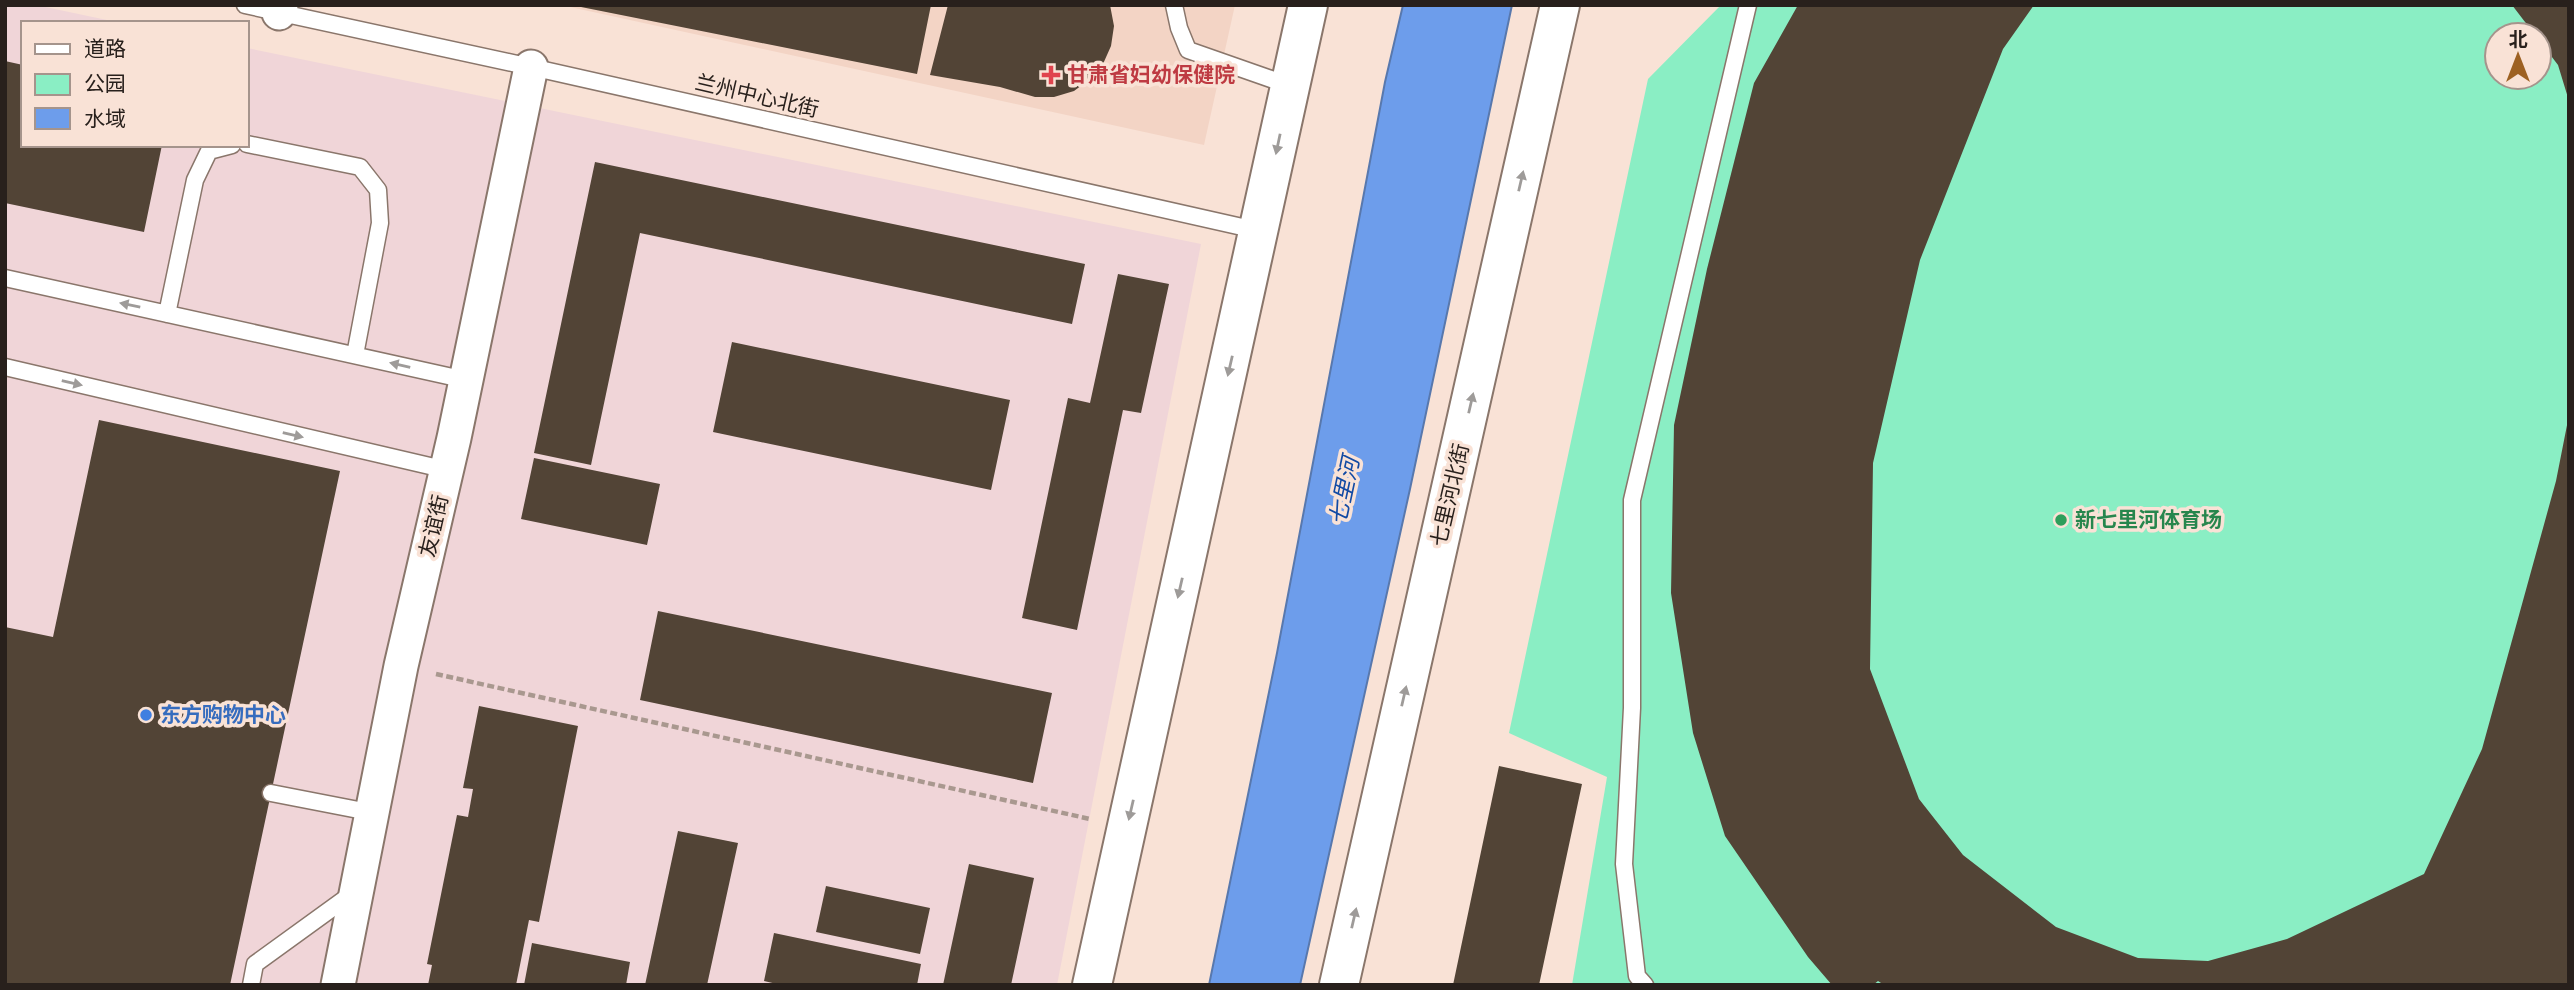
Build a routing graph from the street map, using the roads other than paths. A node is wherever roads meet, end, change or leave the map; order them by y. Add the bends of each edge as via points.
1 (245, 5) edge
2 (1174, 5) edge
3 (1308, 5) edge
4 (1560, 5) edge
5 (1748, 5) edge
6 (280, 9) edge
7 (531, 67) junction
8 (1291, 86) junction
9 (248, 144) edge
10 (224, 147) edge
11 (1260, 231) junction
12 (5, 278) edge
13 (167, 314) junction
14 (355, 355) junction
15 (5, 367) edge
16 (466, 380) junction
17 (447, 470) junction
18 (271, 793) dead end
19 (374, 813) junction
20 (358, 889) junction
21 (251, 985) edge
22 (338, 985) edge
23 (1092, 985) edge
24 (1339, 985) edge
25 (1645, 985) edge

1 - 6 lane, 兰州中心北街
2 - 8 lane via 1188,50
3 - 8 street
24 -> 4 street, 七里河北街
5 - 25 lane via 1632,500 1632,708 1624,864 1636,976
6 - 7 lane, 兰州中心北街
7 - 11 lane, 兰州中心北街
7 - 16 street, 友谊街
8 -> 11 street
9 - 14 lane via 360,167 378,190 380,223
10 - 13 lane via 209,151 195,180
11 -> 23 street
13 -> 12 lane
13 - 14 lane
16 -> 14 lane
15 -> 17 lane
16 - 17 street, 友谊街
17 - 19 street, 友谊街 via 401,666
18 - 19 lane
19 - 20 street, 友谊街
20 - 21 lane via 255,964
20 - 22 street, 友谊街

